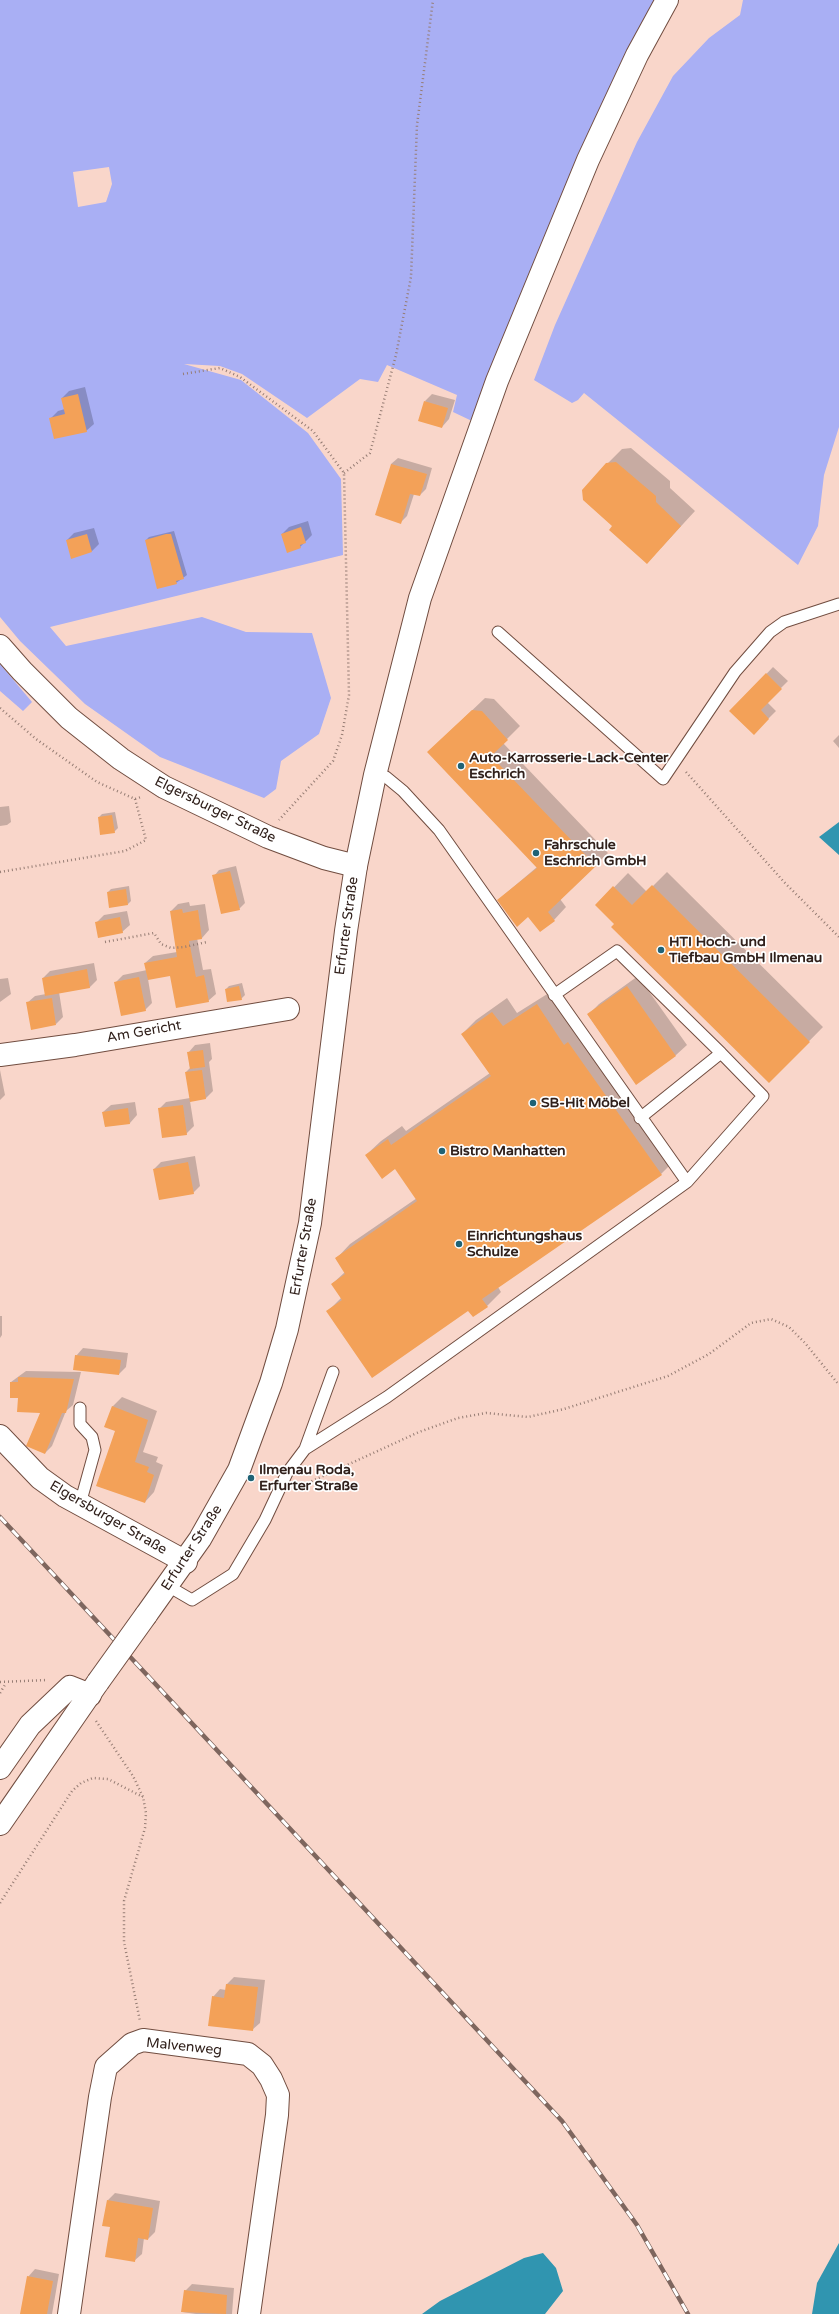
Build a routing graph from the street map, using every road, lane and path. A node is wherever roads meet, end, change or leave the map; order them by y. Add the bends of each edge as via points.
1 (433, 0) edge
2 (667, 0) edge
3 (183, 374) dead end
4 (344, 473) junction
5 (839, 604) edge
6 (498, 632) dead end
7 (0, 646) edge
8 (0, 708) edge
9 (676, 760) junction
10 (374, 775) junction
11 (164, 787) junction
12 (135, 799) junction
13 (268, 838) junction
14 (356, 866) junction
15 (0, 872) edge
16 (839, 937) edge
17 (105, 942) dead end
18 (206, 942) dead end
19 (554, 995) junction
20 (288, 1009) dead end
21 (721, 1053) junction
22 (0, 1055) edge
23 (640, 1118) junction
24 (687, 1182) junction
25 (333, 1372) dead end
26 (839, 1385) edge
27 (80, 1408) dead end
28 (0, 1436) edge
29 (305, 1449) junction
30 (277, 1497) junction
31 (80, 1504) junction
32 (186, 1562) junction
33 (168, 1586) junction
34 (0, 1682) edge
35 (0, 1693) edge
36 (90, 1694) junction
37 (0, 1768) edge
38 (143, 1797) junction
39 (0, 1824) edge
40 (0, 1902) edge
41 (143, 2040) junction
42 (69, 2314) edge
43 (249, 2314) edge

1 - 4 path via 417,125 412,277 396,354 370,453
2 - 10 main road, Erfurter Straße via 637,56 582,175 497,381 420,598
3 - 4 path via 220,368 240,377 313,431
4 - 13 path via 349,695 342,735 334,761 281,816
5 - 9 lane via 784,622 770,632 735,672
6 - 9 lane via 663,779
7 - 11 main road, Elgersburger Straße via 69,718 121,759
8 - 12 path via 36,739 97,782
9 - 16 path via 785,883
10 - 14 main road, Erfurter Straße
10 - 19 lane via 386,777 403,791 439,830
11 - 12 path
11 - 13 main road, Elgersburger Straße
12 - 15 path via 146,840 125,851
13 - 14 main road, Elgersburger Straße via 324,858
14 - 32 main road, Erfurter Straße via 310,1223 287,1329 268,1390 238,1470
17 - 18 path via 154,932 161,944 171,948
19 - 21 lane via 617,952
19 - 23 lane
20 - 22 main road, Am Gericht
21 - 23 lane
21 - 24 lane via 764,1096
23 - 24 lane
24 - 29 lane via 387,1397
25 - 29 lane
26 - 30 path via 789,1327 771,1319 751,1323 709,1354 668,1376 528,1418 486,1412 458,1418 419,1432
27 - 31 lane via 80,1424 92,1437 95,1450
28 - 31 main road, Elgersburger Straße via 40,1478
29 - 30 lane via 287,1473
30 - 33 lane via 233,1574 192,1600
31 - 32 main road, Elgersburger Straße
32 - 33 main road, Erfurter Straße
33 - 36 main road, Erfurter Straße, bridge
34 - 35 path via 6,1682
36 - 37 main road via 70,1687 30,1725
36 - 38 path via 95,1720 125,1761
36 - 39 main road, Erfurter Straße
38 - 40 path via 108,1779 93,1778 81,1783 72,1791
38 - 41 path via 145,1828 124,1901 124,1942
41 - 42 main road, Malvenweg via 132,2044 106,2067
41 - 43 main road, Malvenweg via 248,2054 262,2065 278,2095

